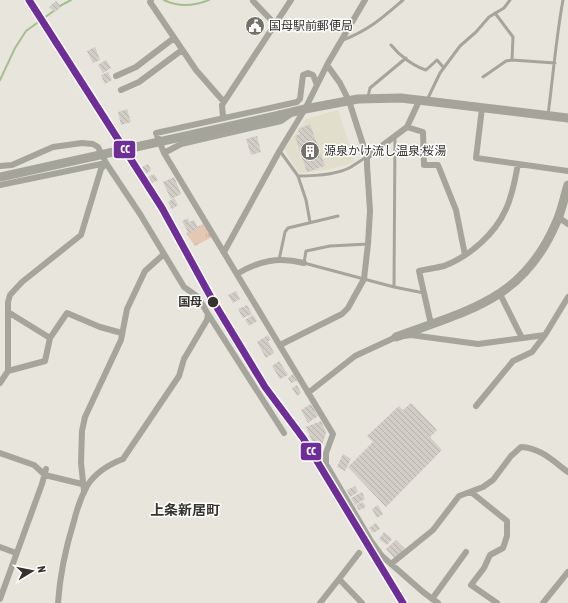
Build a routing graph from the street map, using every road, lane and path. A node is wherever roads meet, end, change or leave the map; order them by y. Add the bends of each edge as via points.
1 (253, 0) edge
2 (291, 0) edge
3 (365, 0) edge
4 (402, 0) edge
5 (510, 0) edge
6 (563, 0) edge
7 (149, 1) edge
8 (496, 13) junction
9 (275, 24) junction
10 (174, 38) junction
11 (342, 40) junction
12 (391, 45) dead end
13 (182, 50) junction
14 (406, 58) junction
15 (512, 60) junction
16 (555, 63) junction
17 (327, 65) junction
18 (444, 68) junction
19 (116, 76) dead end
20 (483, 77) dead end
21 (317, 85) junction
22 (121, 90) dead end
23 (368, 98) junction
24 (423, 100) junction
25 (349, 101) junction
26 (224, 102) junction
27 (482, 108) junction
28 (305, 109) junction
29 (294, 112) junction
30 (548, 116) junction
31 (223, 117) junction
32 (568, 118) edge
33 (407, 127) junction
34 (395, 136) junction
35 (280, 150) junction
36 (164, 153) junction
37 (367, 157) junction
38 (106, 163) junction
39 (518, 164) junction
40 (0, 166) edge
41 (568, 171) edge
42 (298, 176) junction
43 (0, 177) edge
44 (0, 185) edge
45 (568, 185) edge
46 (338, 216) dead end
47 (558, 217) junction
48 (310, 222) junction
49 (568, 224) edge
50 (368, 244) junction
51 (224, 252) junction
52 (164, 254) junction
53 (465, 254) junction
54 (279, 260) junction
55 (304, 263) junction
56 (237, 274) junction
57 (364, 279) junction
58 (394, 287) junction
59 (424, 293) junction
60 (500, 294) junction
61 (568, 297) edge
62 (8, 312) junction
63 (208, 314) junction
64 (431, 324) junction
65 (122, 333) junction
66 (545, 335) junction
67 (396, 337) junction
68 (50, 338) junction
69 (522, 338) junction
70 (280, 345) junction
71 (8, 372) junction
72 (0, 383) edge
73 (308, 393) junction
74 (476, 406) dead end
75 (284, 433) dead end
76 (0, 454) edge
77 (46, 472) junction
78 (568, 472) edge
79 (86, 484) junction
80 (471, 492) junction
81 (0, 548) edge
82 (466, 552) dead end
83 (16, 553) junction
84 (359, 553) dead end
85 (391, 564) junction
86 (568, 572) edge
87 (339, 579) junction
88 (0, 599) edge
89 (435, 601) edge
90 (58, 603) edge
91 (320, 603) edge
92 (362, 603) edge
93 (497, 603) edge
94 (543, 603) edge

1 - 9 street
2 - 9 street
3 - 11 street
4 - 11 lane via 378,22
5 - 8 lane
6 - 16 lane
7 - 10 street
8 - 15 lane via 513,37
8 - 18 lane via 460,46
9 - 26 street
10 - 13 street
10 - 19 street via 136,67
11 - 17 street
12 - 14 lane
13 - 22 street via 139,82
13 - 26 street
14 - 18 lane via 426,70 437,60
14 - 23 lane via 370,88
15 - 16 lane
15 - 20 lane via 506,61
16 - 30 lane
17 - 21 street
17 - 25 street via 340,82
18 - 24 lane
21 - 28 street
21 - 31 street via 313,76 308,73 303,75 300,99 297,102
23 - 24 street
23 - 25 street
24 - 27 street
24 - 33 street
25 - 28 street
25 - 37 street
26 - 31 street
27 - 30 street
27 - 39 street via 476,158
28 - 29 street
28 - 35 street
29 - 36 street via 281,121 181,144
29 - 43 street, bridge
30 - 32 street
31 - 36 street via 156,133
33 - 34 street
33 - 53 street via 423,132 424,165 438,165 456,210
34 - 37 street
34 - 58 lane
35 - 42 lane
35 - 51 street
36 - 51 street
37 - 42 lane via 350,168 316,176
37 - 50 street via 370,211
38 - 40 street via 98,147 82,143 53,147 12,165
38 - 44 street
38 - 52 street
38 - 62 street via 101,169 81,235 22,282 10,295
39 - 41 street
39 - 53 street via 514,187 506,209 489,235
42 - 48 lane
45 - 47 street
46 - 48 lane
47 - 49 street
47 - 60 street via 537,258 525,273
48 - 54 lane via 288,228
50 - 55 lane via 330,246 306,251
50 - 57 street
51 - 56 street
52 - 63 street via 184,287 198,297
52 - 65 street via 145,271 127,309
53 - 59 street via 443,266 419,271
54 - 55 street
54 - 56 street via 272,260
55 - 57 lane
56 - 70 street
57 - 58 lane
57 - 70 street via 342,314
58 - 59 lane
59 - 64 street
60 - 64 street via 475,308
60 - 69 street
61 - 66 street
62 - 68 street
62 - 71 street
63 - 75 street
63 - 79 street via 184,359 179,376 124,459 113,462
64 - 67 street
65 - 68 street via 67,313
65 - 79 street via 85,417 81,455
66 - 69 street
66 - 74 street via 532,352 513,361
67 - 69 street via 411,335 478,344
67 - 73 street via 355,356
68 - 71 street via 45,361
70 - 73 street
71 - 72 street
73 - 85 street via 333,434 326,453 326,464 371,541
76 - 77 street via 34,465
77 - 79 street
77 - 83 street
78 - 80 street via 542,452 521,447 493,480
79 - 90 street via 65,550
80 - 85 street via 459,496 433,530
80 - 93 street via 507,521 507,536 502,548 490,555 471,585
81 - 83 street
82 - 89 street
83 - 88 street
84 - 87 street
85 - 89 street
86 - 94 street
87 - 91 street
87 - 92 street

